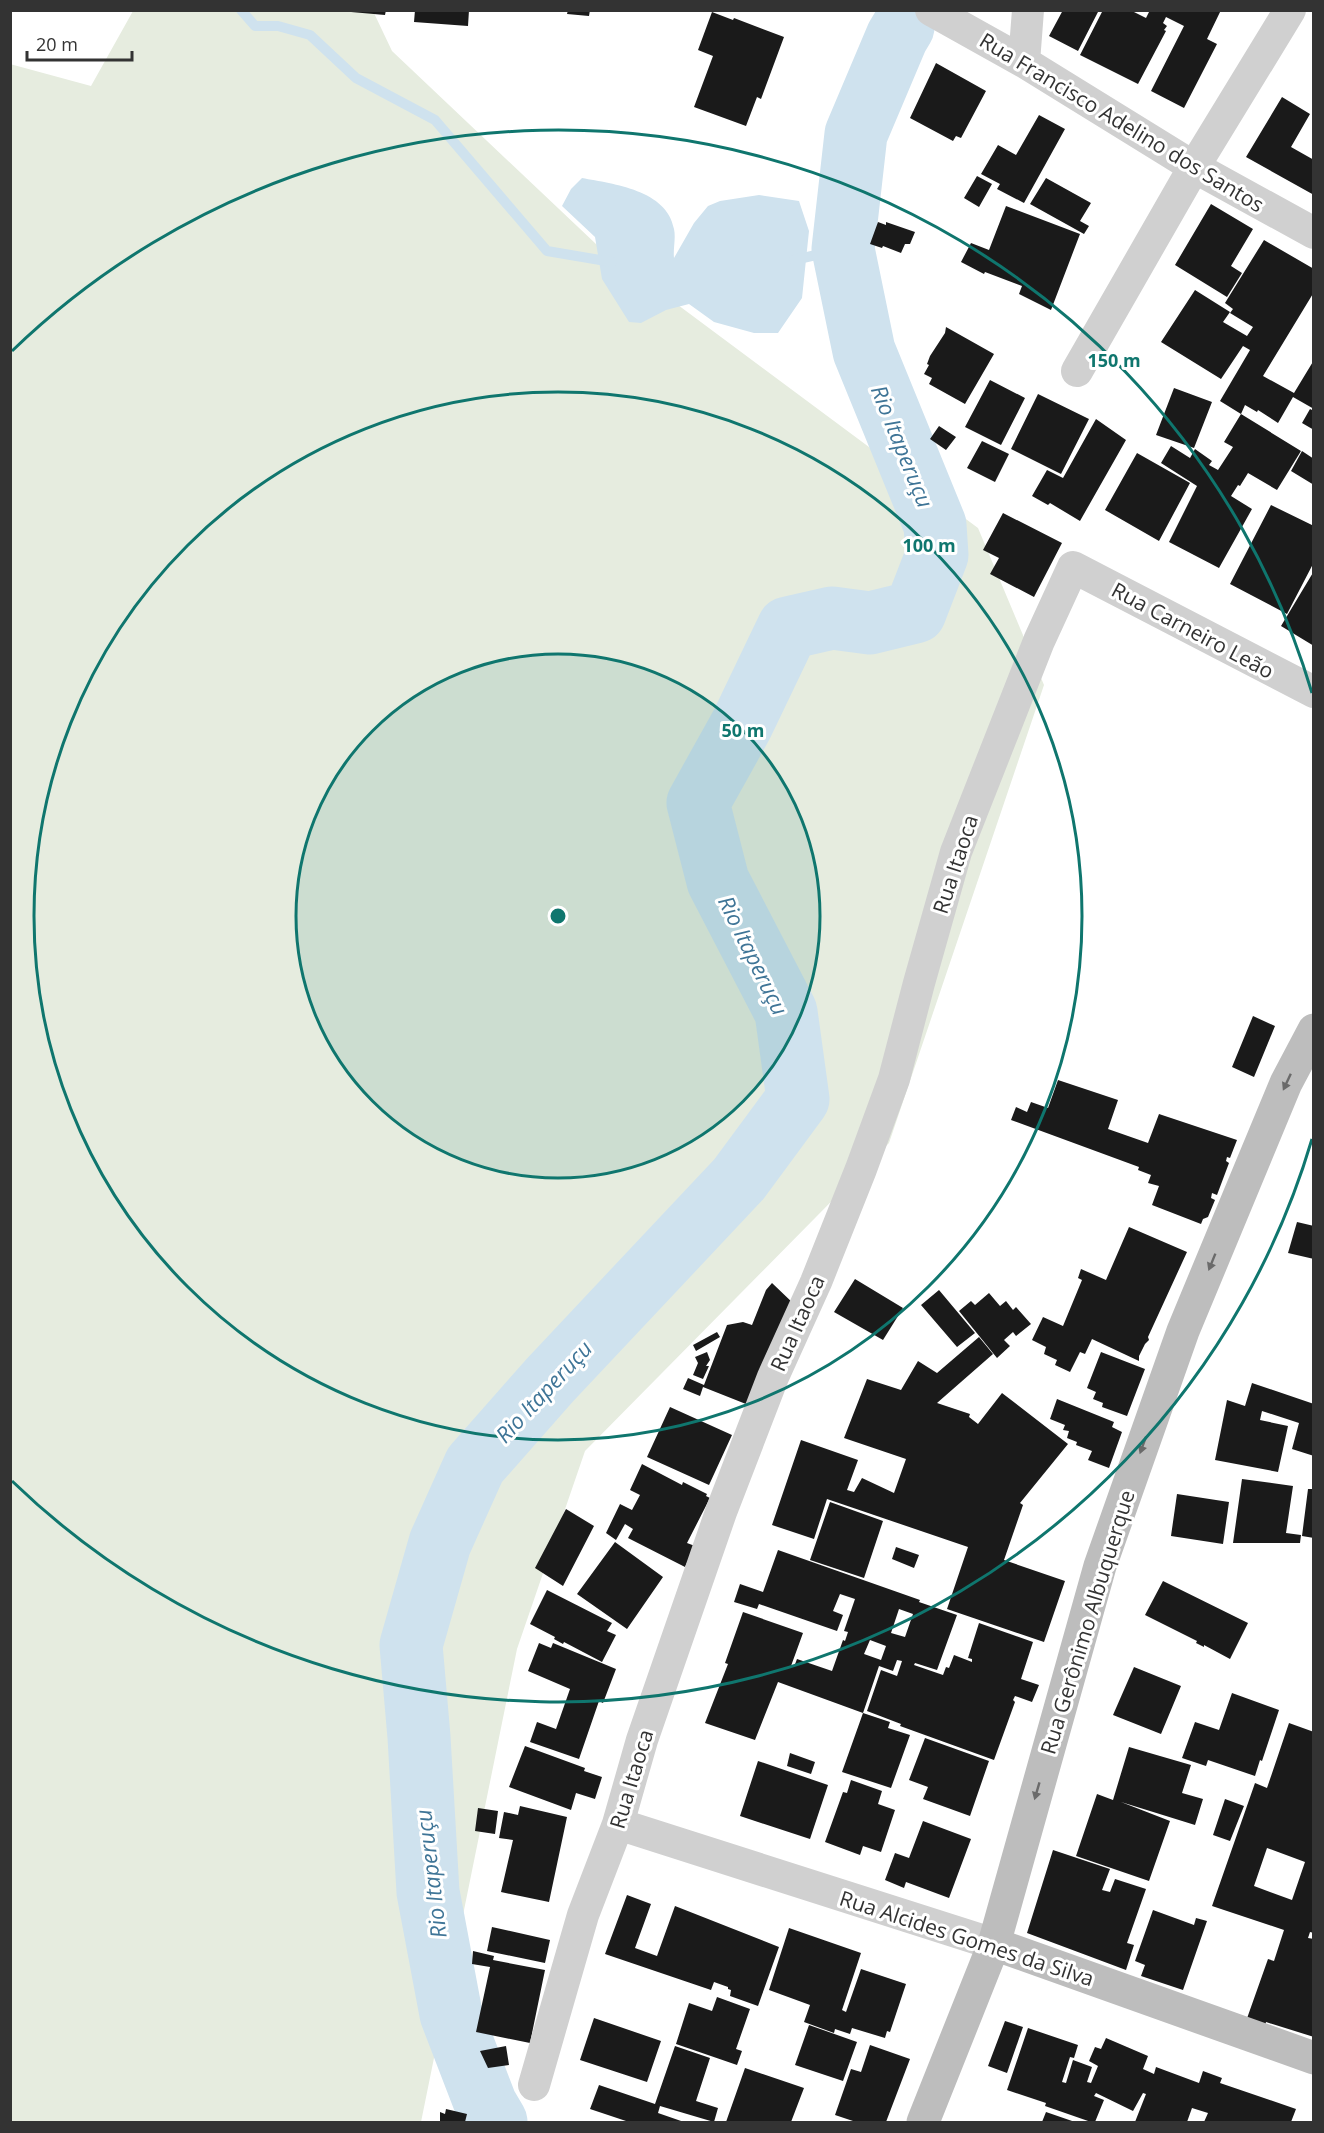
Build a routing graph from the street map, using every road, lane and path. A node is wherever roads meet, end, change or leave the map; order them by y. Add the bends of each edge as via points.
1 (931, 10) edge
2 (1028, 10) edge
3 (1290, 10) edge
4 (1024, 62) junction
5 (1194, 167) junction
6 (1314, 233) edge
7 (1077, 371) dead end
8 (1073, 567) joint
9 (1314, 693) edge
10 (1314, 1030) edge
11 (618, 1824) junction
12 (994, 1944) junction
13 (1314, 2058) edge
14 (534, 2085) dead end
15 (923, 2122) edge

1 - 4 street, Rua Francisco Adelino dos Santos
2 - 4 street
3 - 5 street
4 - 5 street, Rua Francisco Adelino dos Santos
5 - 6 street, Rua Francisco Adelino dos Santos
5 - 7 street
8 - 9 street, Rua Carneiro Leão
8 - 11 street, Rua Itaoca via 956,852 894,1079 721,1512 642,1740
10 -> 12 street, Rua Gerônimo Albuquerque via 1286,1083 1183,1331 1100,1566
11 - 12 street, Rua Alcides Gomes da Silva
11 - 14 street, Rua Itaoca via 583,1915
12 - 13 street, Rua Alcides Gomes da Silva
12 - 15 street, Rua Gerônimo Albuquerque

